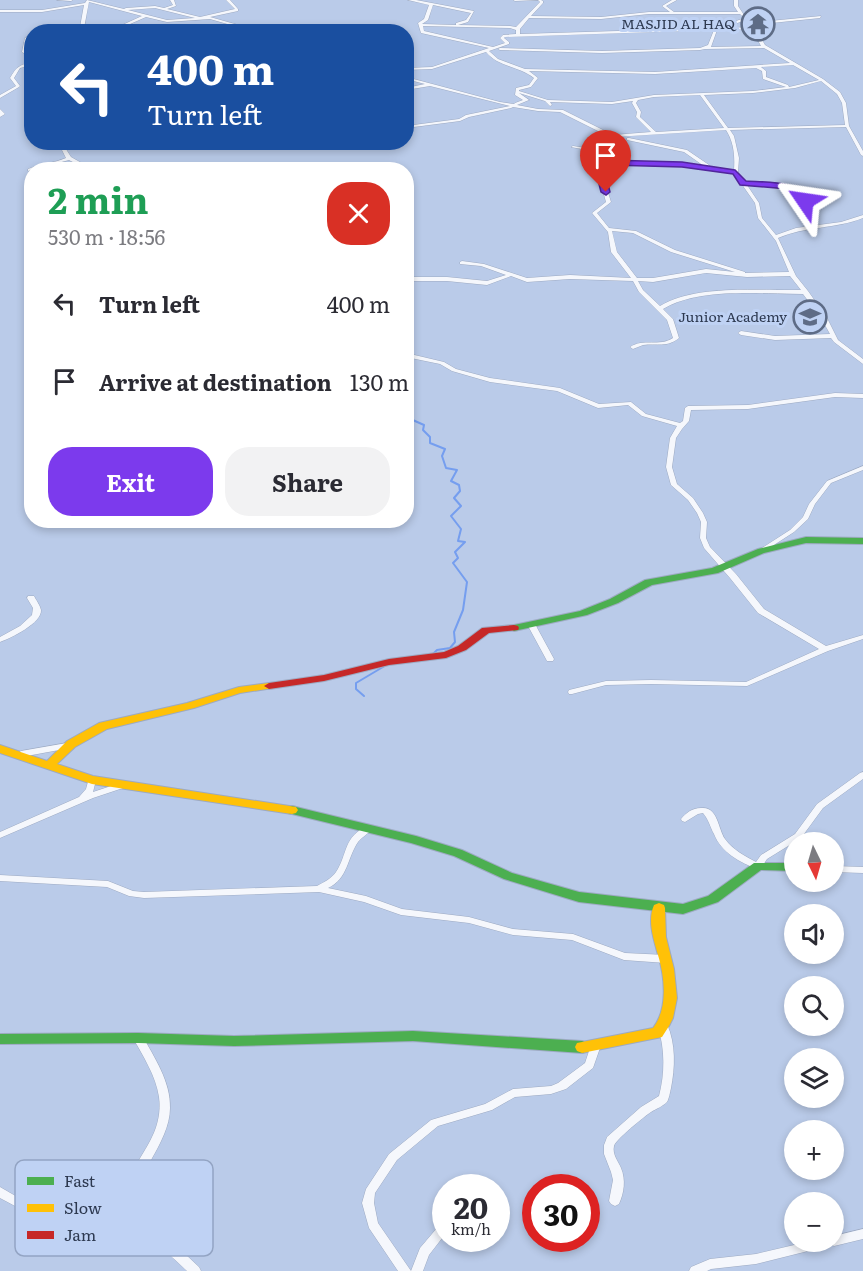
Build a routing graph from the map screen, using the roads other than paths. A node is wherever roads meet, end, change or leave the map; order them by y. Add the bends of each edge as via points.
1 (59, 0) edge
2 (71, 0) edge
3 (172, 0) edge
4 (228, 0) edge
5 (410, 0) edge
6 (515, 0) edge
7 (538, 0) edge
8 (675, 0) edge
9 (736, 0) edge
10 (88, 2) edge
11 (431, 6) junction
12 (119, 9) junction
13 (165, 9) junction
14 (0, 11) edge
15 (673, 12) junction
16 (740, 13) junction
17 (135, 14) junction
18 (145, 16) junction
19 (527, 17) junction
20 (820, 17) dead end
21 (200, 18) junction
22 (745, 19) junction
23 (83, 24) edge
24 (128, 24) edge
25 (233, 24) edge
26 (420, 25) junction
27 (450, 26) junction
28 (751, 26) junction
29 (517, 29) junction
30 (716, 29) junction
31 (518, 35) junction
32 (765, 47) junction
33 (706, 48) junction
34 (489, 49) junction
35 (634, 50) junction
36 (634, 57) dead end
37 (794, 64) junction
38 (24, 65) edge
39 (757, 66) junction
40 (414, 68) edge
41 (525, 70) junction
42 (414, 80) edge
43 (822, 80) junction
44 (432, 84) junction
45 (414, 87) edge
46 (791, 87) junction
47 (517, 91) junction
48 (702, 95) junction
49 (0, 98) edge
50 (636, 99) junction
51 (549, 101) junction
52 (508, 105) junction
53 (518, 106) junction
54 (0, 110) edge
55 (559, 110) junction
56 (0, 116) edge
57 (414, 126) edge
58 (847, 126) junction
59 (728, 129) junction
60 (654, 133) junction
61 (612, 136) junction
62 (573, 147) dead end
63 (64, 150) edge
64 (863, 155) edge
65 (69, 158) junction
66 (606, 159) junction
67 (62, 162) edge
68 (77, 162) edge
69 (735, 172) junction
70 (743, 183) junction
71 (805, 201) dead end
72 (863, 216) edge
73 (608, 229) junction
74 (775, 237) junction
75 (462, 263) dead end
76 (792, 274) junction
77 (510, 275) junction
78 (747, 275) junction
79 (634, 278) junction
80 (414, 279) edge
81 (806, 292) junction
82 (660, 308) junction
83 (741, 333) dead end
84 (833, 336) junction
85 (633, 347) dead end
86 (414, 357) edge
87 (863, 362) edge
88 (863, 396) edge
89 (680, 425) junction
90 (863, 468) edge
91 (863, 541) edge
92 (761, 550) junction
93 (724, 567) junction
94 (31, 598) dead end
95 (531, 624) junction
96 (863, 637) edge
97 (0, 640) edge
98 (825, 649) junction
99 (550, 659) dead end
100 (572, 692) dead end
101 (69, 746) junction
102 (0, 749) edge
103 (21, 754) junction
104 (50, 765) junction
105 (863, 775) edge
106 (92, 780) junction
107 (123, 786) junction
108 (79, 800) junction
109 (685, 819) dead end
110 (368, 829) junction
111 (0, 835) edge
112 (758, 866) junction
113 (784, 867) edge
114 (844, 869) edge
115 (863, 870) edge
116 (0, 878) edge
117 (319, 889) junction
118 (659, 908) junction
119 (666, 959) junction
120 (663, 1027) junction
121 (138, 1038) junction
122 (0, 1039) edge
123 (597, 1045) junction
124 (145, 1160) edge
125 (0, 1192) edge
126 (15, 1201) dead end
127 (615, 1201) dead end
128 (863, 1234) edge
129 (844, 1239) edge
130 (432, 1242) edge
131 (786, 1252) edge
132 (179, 1256) edge
133 (195, 1271) edge
134 (405, 1271) edge
135 (417, 1271) edge
136 (695, 1271) edge

1 - 2 street
3 - 13 street via 175,5
4 - 21 street via 237,10
5 - 11 street
6 - 7 street
7 - 19 street via 542,3
8 - 15 street via 664,6
9 - 16 street
10 - 12 street
10 - 14 street via 42,11
10 - 23 street
11 - 26 street
11 - 27 street via 473,12 467,21
12 - 13 street
12 - 17 street
13 - 17 street
13 - 21 street
15 - 16 street
15 - 19 street via 603,18
16 - 22 street
17 - 18 street
18 - 21 street via 175,21
18 - 24 street
19 - 29 street
20 - 28 street
21 - 25 street
22 - 28 street
22 - 30 street
26 - 27 street
26 - 34 street via 423,32
27 - 29 street
28 - 30 street
28 - 32 street
29 - 31 street
30 - 31 street
30 - 33 street via 711,45
31 - 34 street via 502,37 508,43
32 - 33 street
32 - 37 street
33 - 35 street
34 - 35 street
34 - 40 street via 432,68
34 - 41 street via 493,59
35 - 36 street
37 - 39 street
37 - 43 street
38 - 49 street via 14,71 12,78 18,86
39 - 41 street via 655,74
39 - 46 street via 764,70 764,78
41 - 47 street via 536,79
42 - 44 street
43 - 46 street
43 - 58 street via 841,96
44 - 45 street
44 - 52 street
46 - 48 street
47 - 51 street
47 - 52 street via 527,101
48 - 50 street
48 - 59 street
50 - 51 street via 612,103
50 - 60 street via 638,117
51 - 55 street
52 - 53 street
53 - 55 street
53 - 57 street
54 - 56 street
55 - 61 street
58 - 59 street
58 - 64 street
59 - 60 street
59 - 69 street via 736,153
60 - 61 street
61 - 66 street via 614,146
61 - 69 street via 672,147 690,153 704,165
62 - 66 street via 599,151
63 - 65 street
65 - 67 street
65 - 68 street
66 - 69 street
66 - 73 street via 602,180 609,202 594,213
69 - 70 street
70 - 71 street via 790,187
70 - 74 street via 757,203 760,218
72 - 74 street via 844,224
73 - 78 street via 633,232 673,251
73 - 79 street via 614,252
74 - 76 street
75 - 77 street via 479,264
76 - 78 street
76 - 81 street
77 - 79 street via 527,280
77 - 80 street via 488,283
78 - 79 street via 706,271 653,280
79 - 82 street via 642,293
81 - 82 street via 693,295 672,300
81 - 84 street
82 - 85 street via 671,320 676,339
83 - 84 street via 775,338
84 - 87 street
86 - 89 street via 490,380 558,389 598,406 629,403 644,415
88 - 89 street via 835,395 751,407 688,408 686,421
89 - 93 street via 669,460 671,480 696,505 704,522 704,543
90 - 92 street via 829,482 792,531
91 - 92 street via 806,540
92 - 93 street
93 - 95 street via 680,579 653,581 592,611
93 - 98 street via 761,611
94 - 97 street via 36,616
95 - 99 street
95 - 101 street via 486,630 446,655 259,686 140,716 103,726
96 - 98 street
98 - 100 street via 747,684 606,683
101 - 103 street
101 - 104 street
102 - 103 street
103 - 104 street
104 - 106 street
105 - 112 street via 820,806 798,836 764,857
106 - 107 street
106 - 108 street via 90,790
107 - 108 street
107 - 110 street via 230,799
108 - 111 street
109 - 112 street via 705,810 713,818 721,840 743,860
110 - 117 street via 353,841 333,884
110 - 118 street via 458,853 508,876 579,897
112 - 113 street
112 - 118 street via 713,899 683,909
114 - 115 street
116 - 117 street via 108,884 144,895
117 - 119 street via 366,899 401,912 469,920 513,932 573,937 624,956
118 - 119 street via 659,937
119 - 120 street via 668,1015
120 - 123 street via 648,1036
120 - 127 street via 668,1042 663,1099 645,1110 608,1146 619,1180
121 - 122 street
121 - 123 street via 234,1041 413,1036
121 - 124 street via 162,1083 165,1117
123 - 134 street via 589,1065 561,1086 513,1093 488,1107 435,1123 393,1157 370,1192 368,1203 373,1225
125 - 126 street
128 - 129 street
130 - 135 street
131 - 136 street via 710,1264
132 - 133 street

